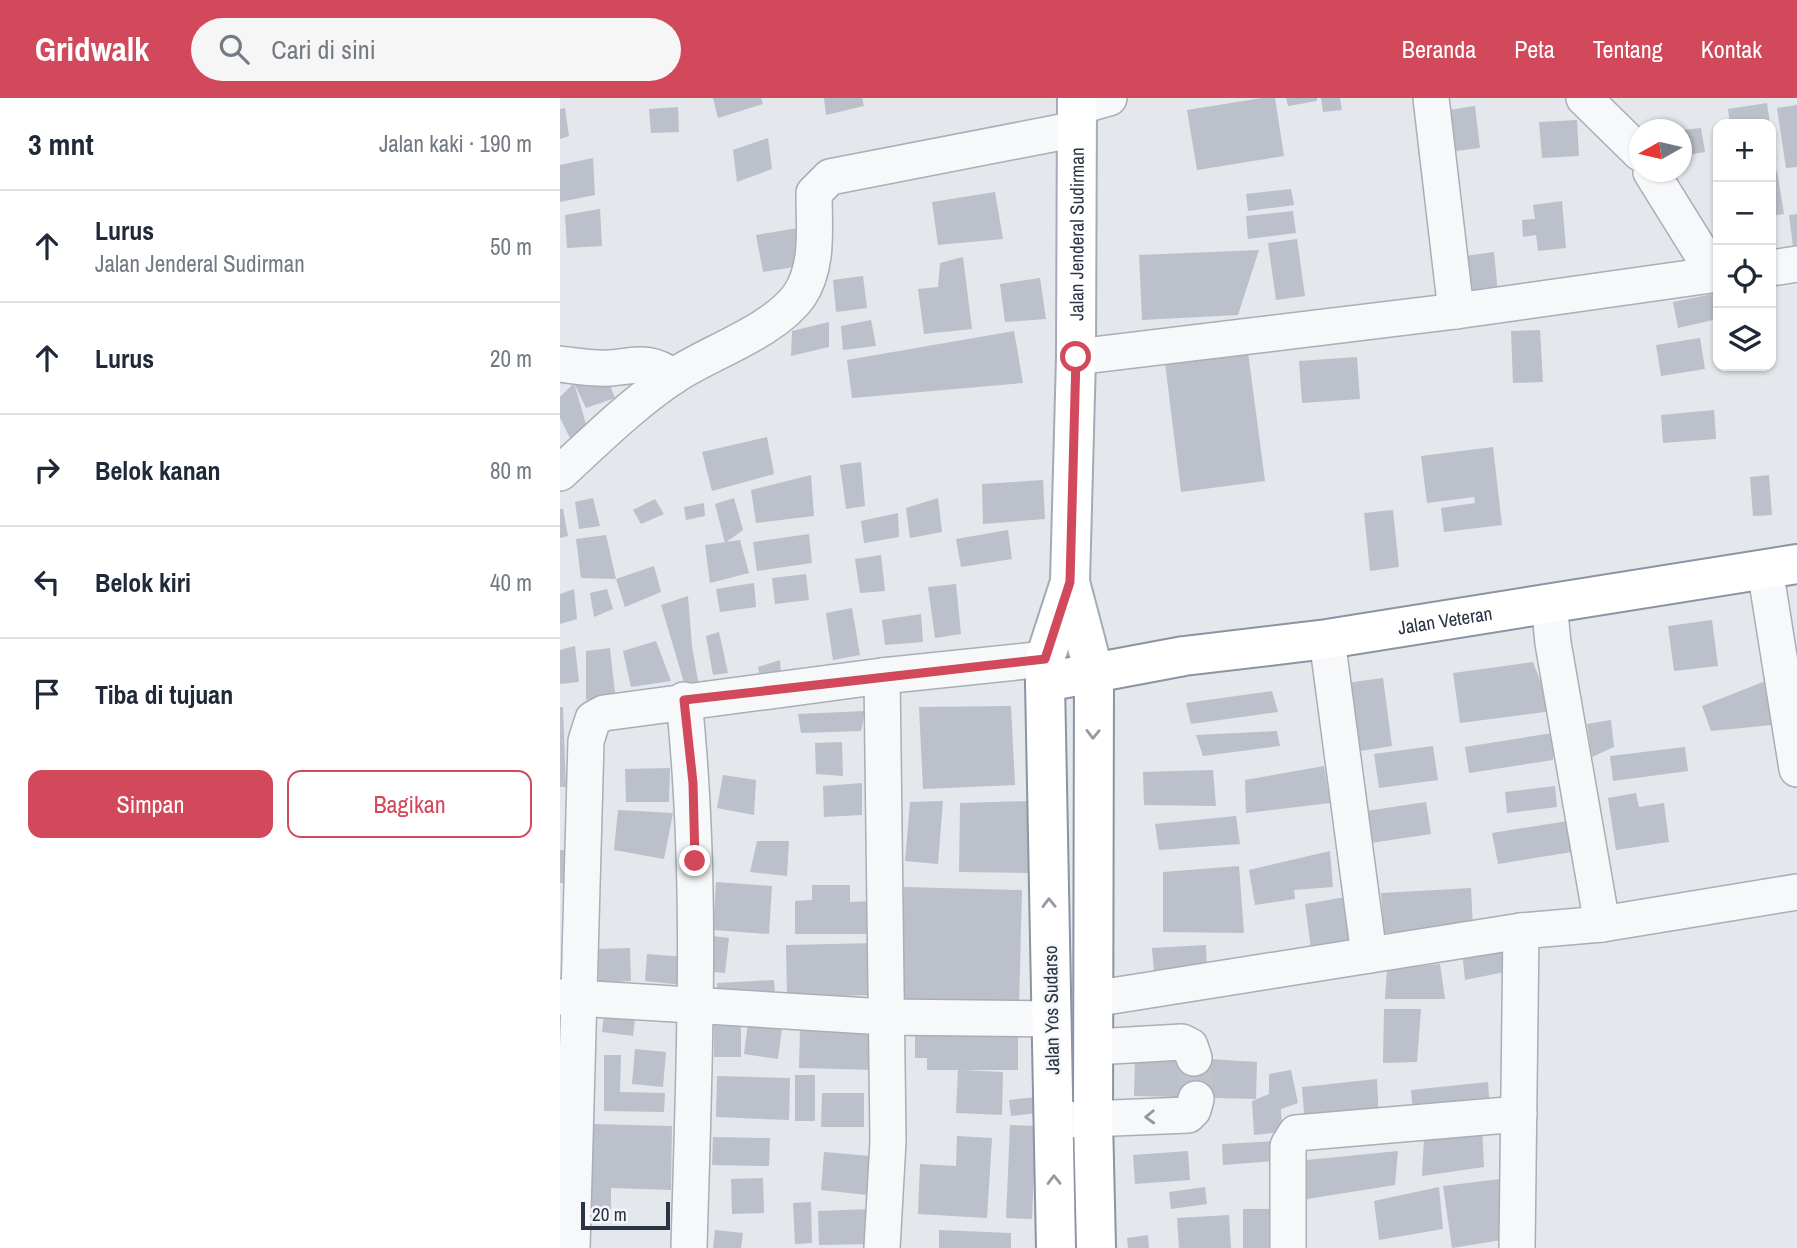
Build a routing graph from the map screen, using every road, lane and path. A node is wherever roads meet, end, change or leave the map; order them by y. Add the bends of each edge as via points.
1 (1431, 98) edge
2 (1584, 98) edge
3 (1085, 108) edge
4 (1629, 142) edge
5 (1657, 182) edge
6 (1797, 264) edge
7 (1776, 267) edge
8 (1713, 269) edge
9 (1713, 276) edge
10 (1456, 311) junction
11 (1076, 357) junction
12 (560, 364) edge
13 (673, 377) junction
14 (560, 473) edge
15 (1781, 567) edge
16 (1070, 582) junction
17 (1549, 603) junction
18 (1327, 639) junction
19 (1045, 670) junction
20 (1094, 673) junction
21 (882, 676) junction
22 (684, 700) junction
23 (1797, 769) edge
24 (1797, 892) edge
25 (1602, 924) junction
26 (1521, 930) junction
27 (1369, 955) junction
28 (569, 997) edge
29 (1093, 999) junction
30 (696, 1006) junction
31 (885, 1017) junction
32 (1051, 1019) junction
33 (1094, 1047) junction
34 (1194, 1058) dead end
35 (1196, 1099) dead end
36 (1519, 1114) junction
37 (1093, 1119) junction
38 (1053, 1120) junction
39 (572, 1248) edge
40 (689, 1248) edge
41 (882, 1248) edge
42 (1056, 1248) edge
43 (1096, 1248) edge
44 (1288, 1248) edge
45 (1517, 1248) edge

1 - 10 street
2 - 4 street
3 - 11 main road, Jalan Jenderal Sudirman
3 - 13 street via 830,177 814,193 813,264 799,296 774,320
5 - 8 street
6 - 7 street
9 - 10 street
10 - 11 street
11 - 16 main road, Jalan Jenderal Sudirman
12 - 13 street via 609,368 646,364 659,366
13 - 14 street
15 - 17 main road, Jalan Veteran
15 - 23 street
16 - 19 main road, Jalan Yos Sudarso
16 - 20 main road
17 - 18 main road, Jalan Veteran
17 - 25 street
18 - 20 main road, Jalan Veteran via 1184,656
18 - 27 street
19 - 20 main road, Jalan Veteran
19 - 21 street
32 -> 19 main road, Jalan Yos Sudarso
20 -> 29 main road
21 - 22 street
21 - 31 street
22 - 28 street via 604,713 589,726
22 - 30 street via 693,783
24 - 25 street
25 - 26 street
26 - 27 street
26 - 36 street
27 - 29 street
28 - 30 street
28 - 39 street
29 - 33 main road
30 - 31 street
30 - 40 street
31 - 32 street
31 - 41 street via 888,1141
32 - 38 main road, Jalan Yos Sudarso
33 - 34 street via 1182,1042 1190,1046
33 - 37 main road
35 -> 37 street via 1188,1115
36 - 44 street via 1296,1133 1288,1146
36 - 45 street
37 - 38 street
37 - 43 main road
42 -> 38 main road, Jalan Yos Sudarso

